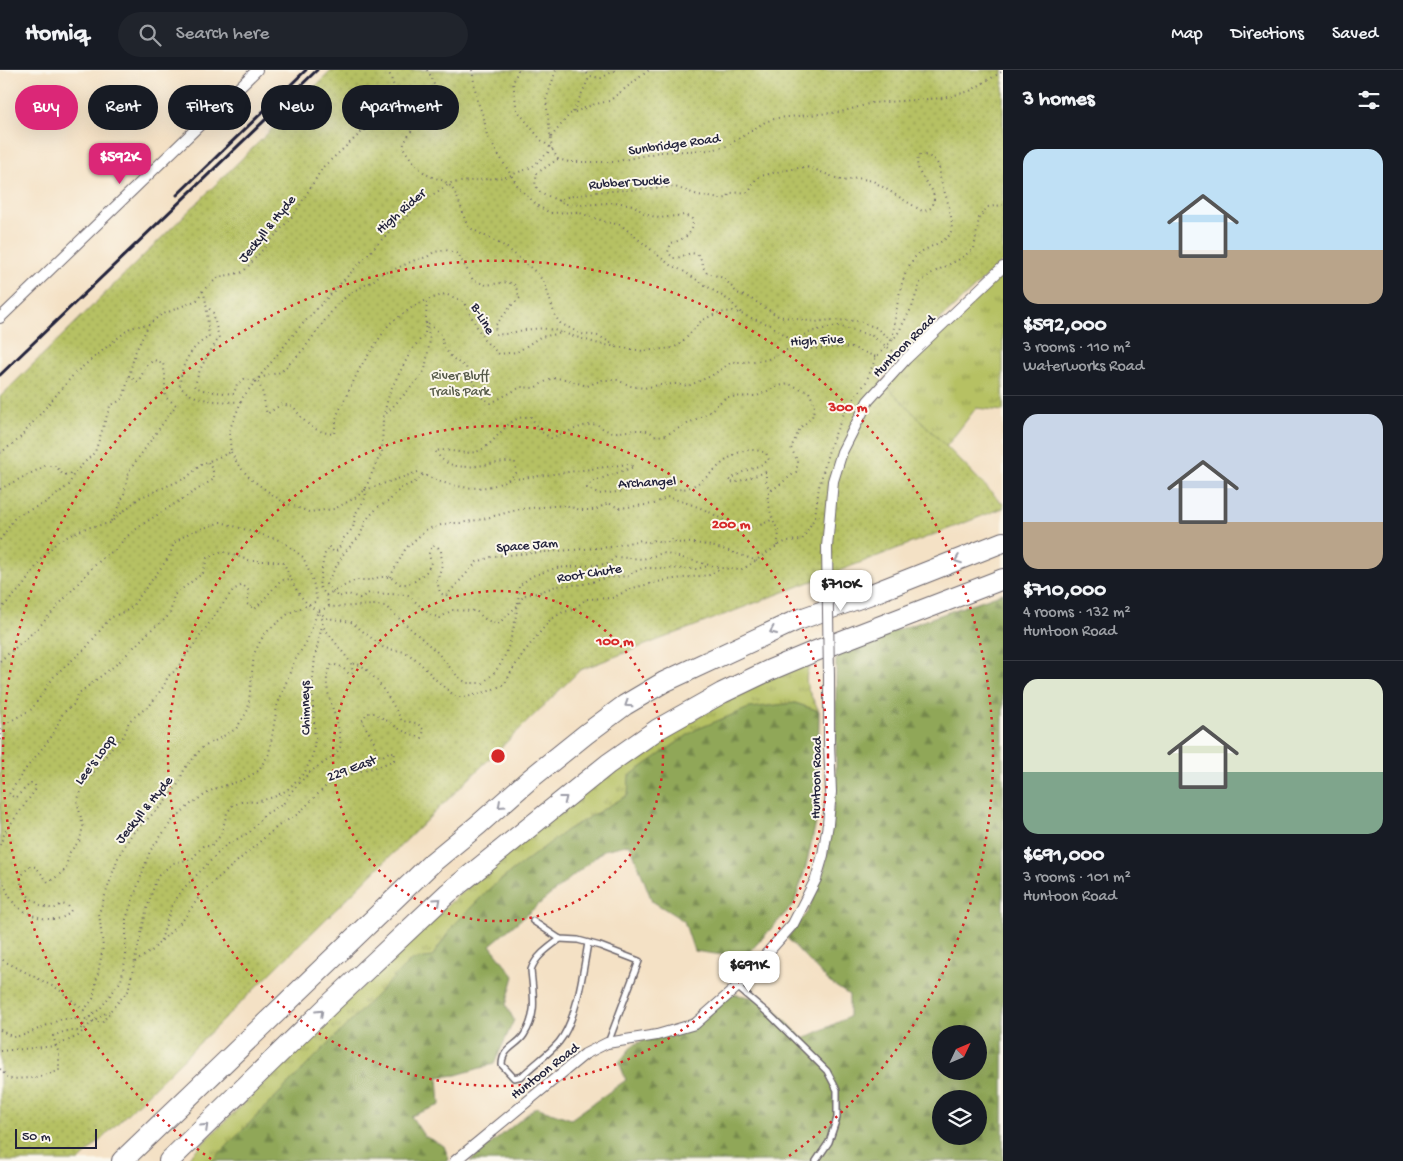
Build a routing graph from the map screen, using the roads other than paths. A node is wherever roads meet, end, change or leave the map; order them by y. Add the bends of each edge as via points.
1 (257, 70) edge
2 (1003, 267) edge
3 (0, 318) edge
4 (1003, 542) edge
5 (1003, 579) edge
6 (533, 922) dead end
7 (560, 939) junction
8 (588, 943) junction
9 (737, 987) junction
10 (607, 1043) junction
11 (122, 1161) edge
12 (170, 1161) edge
13 (455, 1161) edge
14 (816, 1161) edge

1 - 3 street
2 - 9 street, Huntoon Road, bridge via 906,359 868,401 842,452 833,481 827,547 831,792 826,840 816,879 793,924
4 -> 11 highway via 795,621 664,682 625,705 537,773 432,862
12 -> 5 highway via 448,893 608,764 658,729 762,674
6 - 7 lane
7 - 8 lane
7 - 8 lane via 548,948 531,970 535,1010 524,1036 502,1058 502,1065 514,1078 522,1076 559,1042 569,1025
8 - 10 lane via 639,962
9 - 10 street, Huntoon Road via 695,1024
9 - 14 lane via 827,1071 837,1090 837,1118 829,1142
10 - 13 street, Huntoon Road via 585,1054

